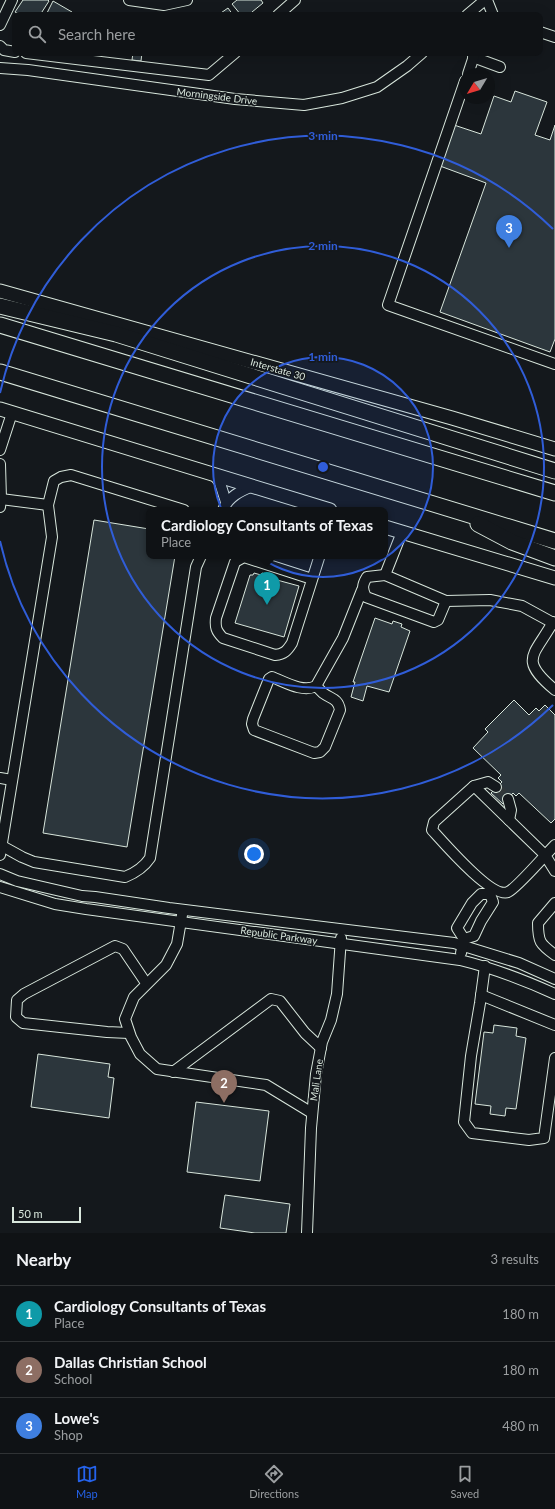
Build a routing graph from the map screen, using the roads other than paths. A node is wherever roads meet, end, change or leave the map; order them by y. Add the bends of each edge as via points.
1 (12, 0) edge
2 (129, 0) edge
3 (187, 0) edge
4 (295, 0) edge
5 (486, 0) edge
6 (281, 12) edge
7 (471, 12) edge
8 (492, 12) edge
9 (0, 25) edge
10 (543, 33) edge
11 (555, 37) edge
12 (0, 46) edge
13 (12, 51) edge
14 (50, 56) edge
15 (231, 56) edge
16 (419, 56) edge
17 (474, 56) edge
18 (476, 56) edge
19 (500, 67) dead end
20 (0, 68) edge
21 (470, 68) edge
22 (459, 98) edge
23 (0, 291) edge
24 (0, 306) edge
25 (0, 325) edge
26 (555, 364) edge
27 (0, 372) edge
28 (6, 411) edge
29 (555, 448) edge
30 (0, 450) edge
31 (0, 464) edge
32 (555, 471) edge
33 (214, 475) junction
34 (253, 486) junction
35 (555, 494) edge
36 (1, 503) edge
37 (48, 505) junction
38 (225, 506) edge
39 (174, 507) edge
40 (320, 507) edge
41 (449, 508) junction
42 (388, 528) edge
43 (402, 532) junction
44 (555, 541) edge
45 (555, 558) edge
46 (200, 559) edge
47 (240, 559) edge
48 (250, 559) edge
49 (318, 559) edge
50 (385, 575) junction
51 (555, 578) edge
52 (312, 579) junction
53 (362, 590) junction
54 (446, 600) junction
55 (554, 623) edge
56 (316, 686) junction
57 (555, 690) edge
58 (0, 778) edge
59 (12, 780) junction
60 (474, 786) junction
61 (496, 787) tunnel mouth
62 (508, 799) tunnel mouth
63 (509, 820) junction
64 (555, 845) edge
65 (1, 850) edge
66 (545, 855) junction
67 (555, 872) edge
68 (0, 874) edge
69 (0, 886) edge
70 (492, 892) junction
71 (555, 903) edge
72 (183, 910) junction
73 (182, 921) junction
74 (342, 930) junction
75 (463, 942) junction
76 (341, 943) junction
77 (555, 955) edge
78 (460, 960) junction
79 (485, 966) junction
80 (555, 978) edge
81 (146, 983) junction
82 (555, 994) edge
83 (481, 996) junction
84 (555, 1025) edge
85 (129, 1032) junction
86 (321, 1048) junction
87 (555, 1058) edge
88 (173, 1072) junction
89 (312, 1113) junction
90 (307, 1233) edge

1 - 9 street
2 - 3 street via 164,6
4 - 6 street
5 - 7 street
5 - 8 street
10 - 11 street
12 - 13 street
14 - 15 street via 209,76
16 - 20 street, Morningside Drive via 377,87 342,98 304,105 235,99
17 - 21 street
18 - 19 street
22 - 26 street via 388,305
23 - 29 main road, Interstate 30
24 - 32 highway via 116,334
25 - 35 highway
27 - 41 highway
28 - 30 street
28 - 33 main road
31 - 36 street
33 - 34 main road
33 - 38 street via 220,483
34 - 38 street via 245,489
34 - 40 main road
36 - 37 street
37 - 39 street via 54,482 71,475
37 - 59 street via 52,537
41 - 44 highway
41 - 45 highway via 512,542
42 - 43 main road
43 - 50 street
43 - 51 main road
46 - 65 street via 196,567 150,858 125,877 34,862
47 - 52 street via 235,562 215,626 223,638 275,655 283,654 292,643
48 - 52 street
49 - 52 street
50 - 53 street via 367,577 362,584
50 - 54 street
53 - 54 street via 366,597 434,622 438,620
53 - 56 street via 342,638
54 - 55 street via 490,600 522,606
55 - 57 street via 532,657 541,678
56 - 56 street via 305,689 272,677 269,679 253,719 254,730 314,753 320,752 325,747 340,710 335,699 324,694
58 - 59 street
59 - 65 street
60 - 61 street via 488,782
60 - 63 street
60 - 70 street via 434,822 432,830
62 - 63 street via 511,810
63 - 66 street
64 - 66 street
66 - 67 street
66 - 70 street via 508,892
68 - 72 street, Republic Parkway via 17,881 82,896
69 - 73 street, Republic Parkway via 55,904
70 - 75 street via 493,902 474,936
70 - 75 street via 481,894 472,903 457,928
71 - 77 street via 538,923 538,940
72 - 73 street
72 - 74 street, Republic Parkway
73 - 76 street, Republic Parkway
73 - 81 street via 177,944 166,965
74 - 75 street, Republic Parkway
74 - 76 street, Mali Lane
75 - 78 street
75 - 80 street, Republic Parkway
76 - 78 street, Republic Parkway
76 - 86 street, Mali Lane via 338,994
78 - 79 street, Republic Parkway
79 - 82 street, Republic Parkway
79 - 83 street
81 - 85 street via 134,997 125,1019
81 - 85 street via 123,949 115,946 17,1000 16,1017 23,1023
83 - 84 street
83 - 87 street via 464,1122 472,1133 529,1140 544,1138
85 - 88 street via 140,1054 156,1069
86 - 88 street via 280,1001 271,999
86 - 89 street, Mali Lane
88 - 89 street via 266,1085
89 - 90 street, Mali Lane

